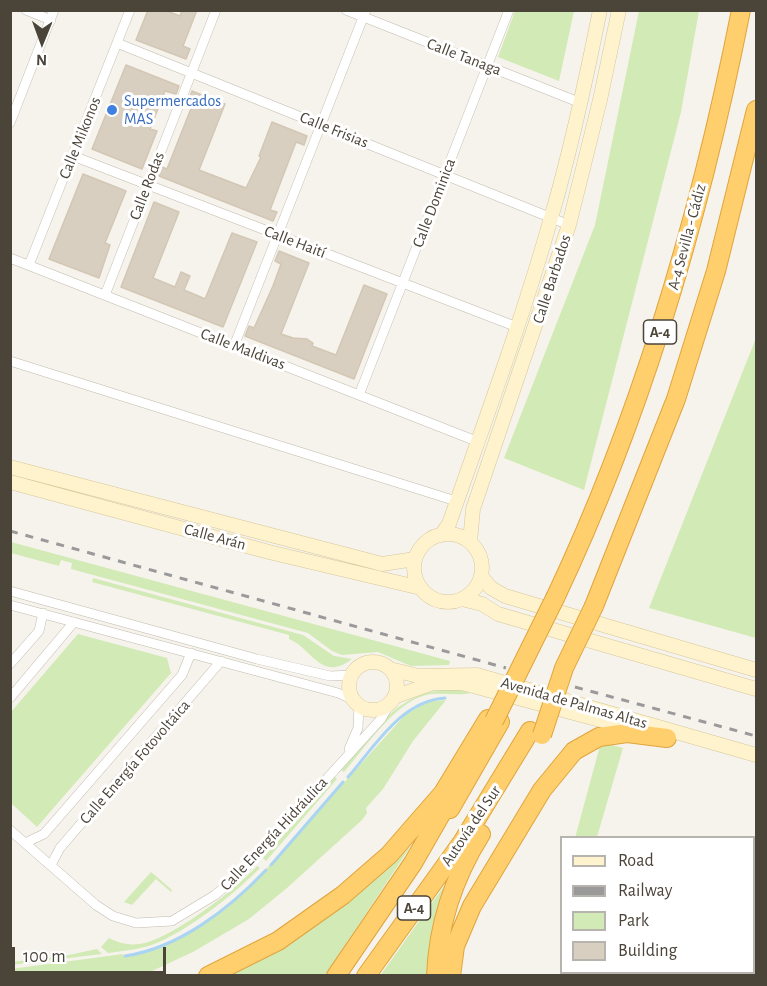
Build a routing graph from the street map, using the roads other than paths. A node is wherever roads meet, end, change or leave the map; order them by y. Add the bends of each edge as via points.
1 (26, 10) edge
2 (54, 10) edge
3 (130, 10) edge
4 (216, 10) edge
5 (346, 10) edge
6 (509, 10) edge
7 (600, 10) edge
8 (619, 10) edge
9 (741, 10) edge
10 (365, 14) edge
11 (51, 20) junction
12 (117, 43) junction
13 (487, 66) junction
14 (192, 73) junction
15 (581, 103) junction
16 (756, 110) edge
17 (10, 123) edge
18 (321, 125) junction
19 (73, 156) junction
20 (445, 174) junction
21 (148, 185) junction
22 (552, 218) junction
23 (569, 225) junction
24 (278, 235) junction
25 (10, 258) edge
26 (29, 265) junction
27 (402, 283) junction
28 (105, 295) junction
29 (517, 327) junction
30 (234, 346) junction
31 (10, 361) edge
32 (359, 395) junction
33 (476, 441) junction
34 (10, 467) edge
35 (10, 482) edge
36 (456, 501) junction
37 (441, 535) junction
38 (470, 542) junction
39 (415, 559) junction
40 (481, 576) junction
41 (421, 588) junction
42 (10, 591) edge
43 (462, 599) junction
44 (10, 604) edge
45 (63, 607) junction
46 (46, 617) junction
47 (74, 622) junction
48 (207, 646) junction
49 (193, 656) junction
50 (221, 661) junction
51 (10, 664) edge
52 (390, 669) junction
53 (751, 669) edge
54 (352, 675) junction
55 (756, 689) edge
56 (10, 698) edge
57 (392, 700) junction
58 (357, 703) junction
59 (494, 721) junction
60 (536, 733) junction
61 (667, 738) junction
62 (347, 754) junction
63 (756, 755) edge
64 (756, 764) edge
65 (10, 830) edge
66 (462, 841) junction
67 (25, 843) junction
68 (51, 865) junction
69 (208, 975) edge
70 (336, 975) edge
71 (344, 975) edge
72 (366, 975) edge
73 (378, 975) edge
74 (436, 975) edge
75 (451, 975) edge

1 - 11 street
2 - 11 street
3 - 12 street, Calle Mikonos
4 - 14 street, Calle Rodas
5 - 10 street, Calle Tanaga
6 - 13 street, Calle Dominica
7 - 15 street, Calle Barbados
8 - 23 street, Calle Barbados
9 - 59 highway, A-4 Sevilla - Cádiz / A-4, bridge via 692,221 625,434 556,596
10 - 13 street, Calle Tanaga
10 - 18 street
11 - 17 street
12 - 14 street, Calle Frisias
12 - 19 street, Calle Mikonos
13 - 15 street, Calle Tanaga
13 - 20 street, Calle Dominica
14 - 18 street, Calle Frisias
14 - 21 street, Calle Rodas
15 - 22 street, Calle Barbados
16 - 60 highway, Autovía del Sur / A-4, bridge via 716,272 676,399 594,606
18 - 20 street, Calle Frisias
18 - 24 street
19 - 21 street, Calle Haití
19 - 26 street, Calle Mikonos
20 - 22 street, Calle Frisias
20 - 27 street, Calle Dominica
21 - 24 street, Calle Haití
21 - 28 street, Calle Rodas
22 - 23 street, Calle Frisias
22 - 29 street, Calle Barbados
23 - 38 street, Calle Barbados via 473,509
24 - 27 street, Calle Haití
24 - 30 street
25 - 26 street, Calle Maldivas
26 - 28 street, Calle Maldivas
27 - 29 street, Calle Haití
27 - 32 street, Calle Dominica
28 - 30 street, Calle Maldivas
29 - 33 street, Calle Barbados
30 - 32 street, Calle Maldivas
31 - 36 street
32 - 33 street, Calle Maldivas
33 - 36 street, Calle Barbados
34 - 39 street, Calle Arán via 382,564
35 - 41 street, Calle Arán
36 - 37 street, Calle Barbados
37 - 38 street via 457,535
37 - 39 street via 425,544
38 - 40 street via 482,564
39 - 41 street via 415,574
40 - 43 street via 471,594
40 - 53 street via 505,596
41 - 43 street via 432,598 447,602
42 - 45 street
43 - 55 street via 482,604 498,614
44 - 46 street
45 - 46 street via 59,614
45 - 48 street
46 - 47 street
46 - 51 street
47 - 49 street
47 - 56 street
48 - 49 street, Calle Energía Fotovoltáica via 204,652
48 - 54 street via 325,675
49 - 50 street
49 - 67 street, Calle Energía Fotovoltáica via 182,675 44,834
50 - 58 street via 338,693
50 - 68 street, Calle Energía Fotovoltáica via 60,848
52 - 54 street via 369,662
52 - 57 street via 396,679
52 - 63 street, Avenida de Palmas Altas via 418,676 477,675
54 - 58 street via 350,691
57 - 58 street via 375,710
57 - 61 street, Avenida de Palmas Altas via 433,683 462,683
57 - 62 street, Calle Energía Hidráulica via 381,719
58 - 62 street, Calle Energía Hidráulica via 357,732
59 - 69 highway via 443,793 389,855 343,896 278,941
59 - 70 highway via 413,863
59 - 71 highway via 426,852
60 - 66 highway, Autovía del Sur / A-4
60 - 74 highway via 456,880 440,937
61 - 64 street, Avenida de Palmas Altas
61 - 75 highway via 627,732 599,737 574,751 542,790 472,906 455,946
62 - 68 street, Calle Energía Hidráulica via 225,888 163,923 136,923 113,916
65 - 67 street
66 - 72 highway, Autovía del Sur / A-4
66 - 73 highway via 428,903
67 - 68 street

